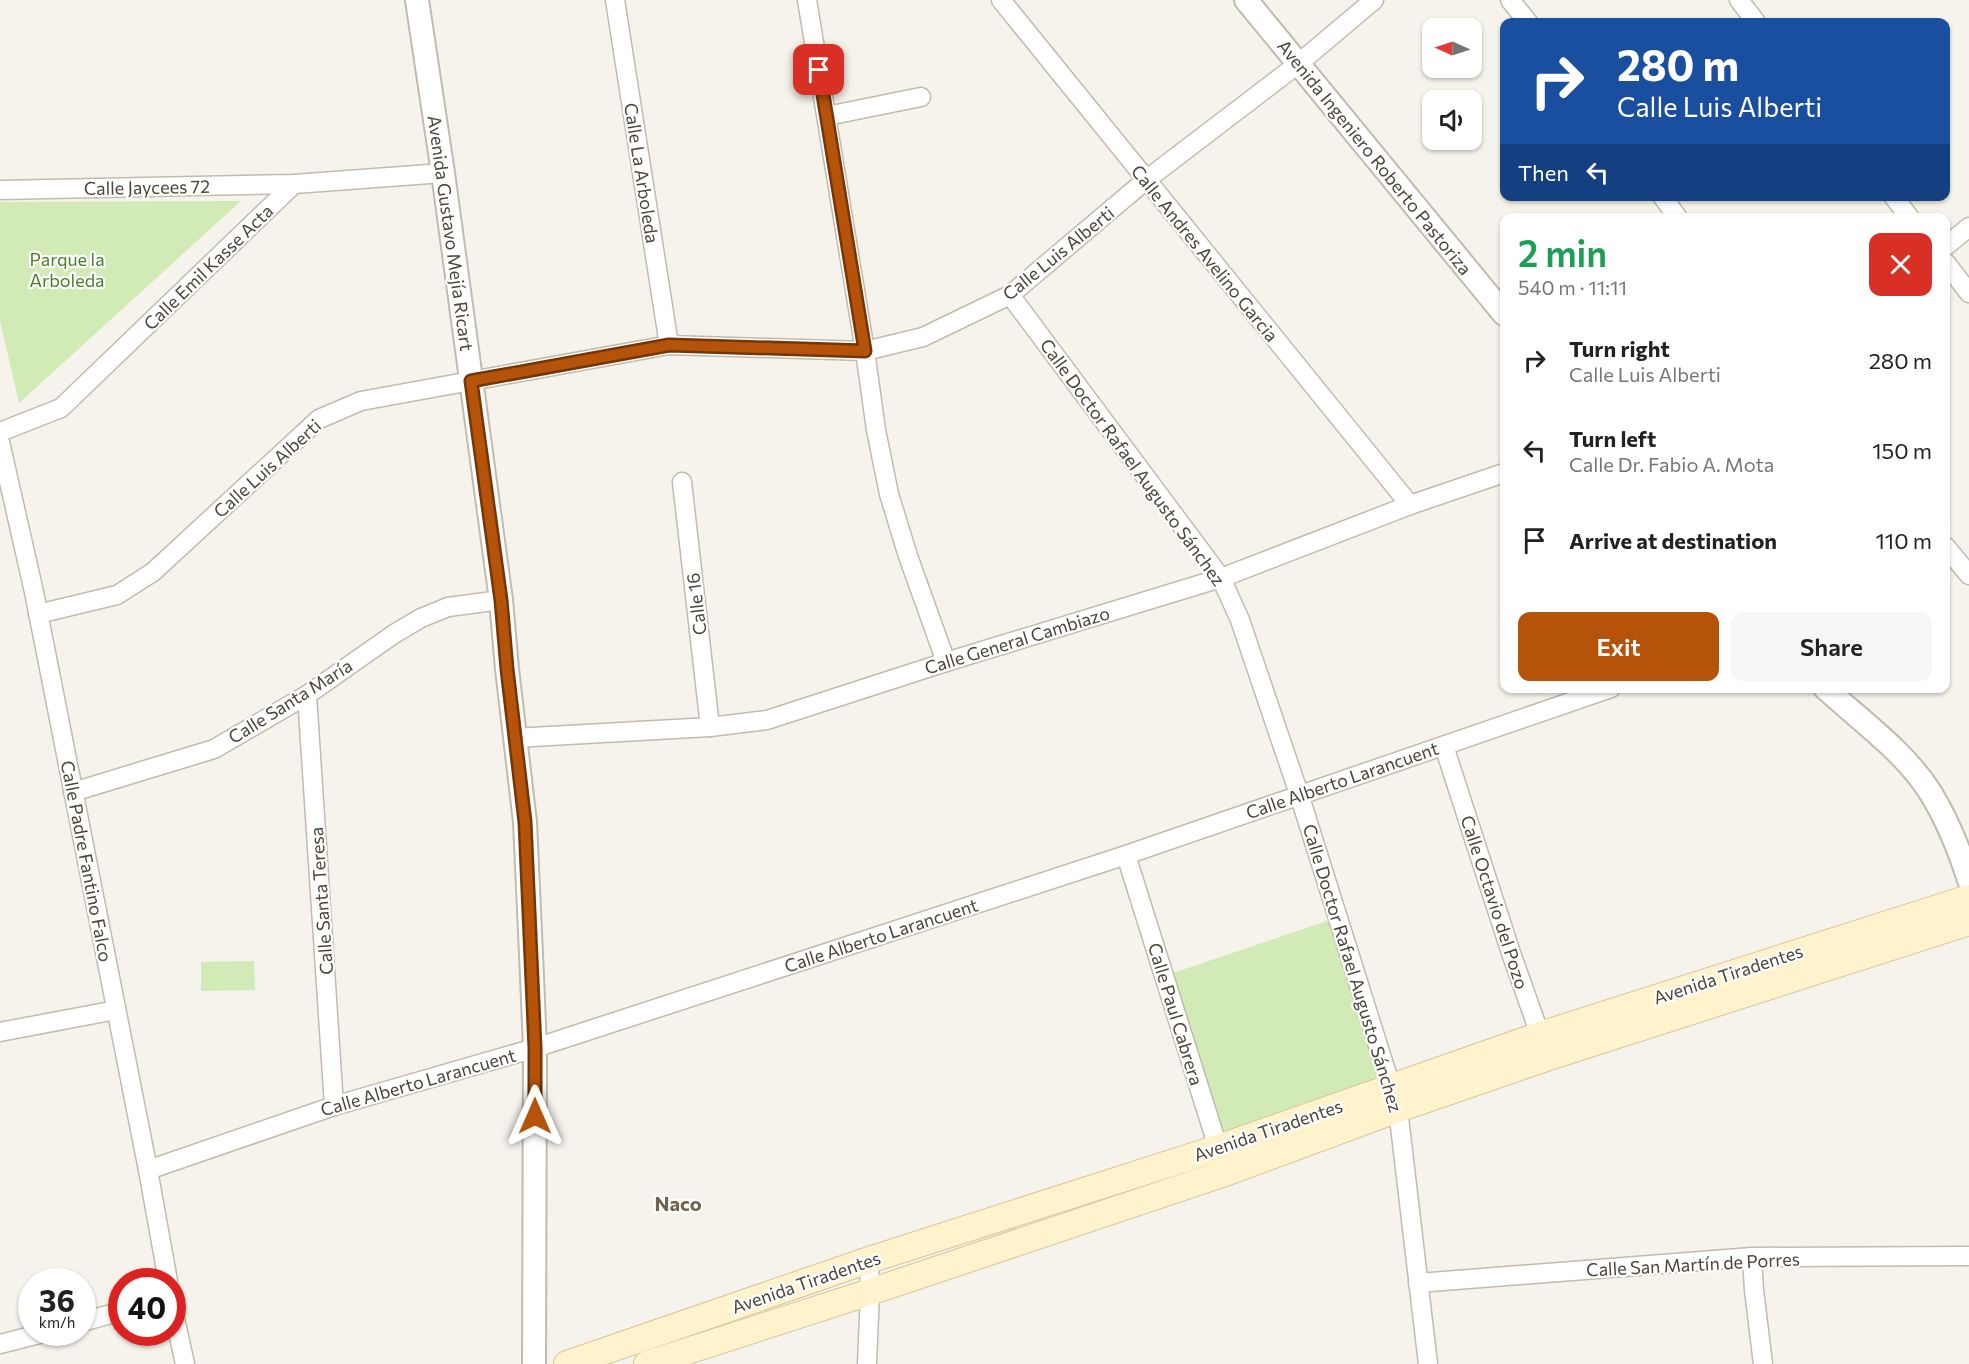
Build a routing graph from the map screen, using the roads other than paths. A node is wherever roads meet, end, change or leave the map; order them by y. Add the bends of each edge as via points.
1 (417, 0) edge
2 (615, 0) edge
3 (807, 0) edge
4 (1001, 0) edge
5 (1246, 0) edge
6 (1374, 0) edge
7 (1510, 0) edge
8 (1738, 0) edge
9 (1525, 18) edge
10 (1753, 18) edge
11 (1298, 64) junction
12 (921, 97) dead end
13 (827, 116) junction
14 (443, 173) junction
15 (1146, 180) junction
16 (294, 184) junction
17 (0, 190) edge
18 (1897, 201) edge
19 (1906, 213) edge
20 (1969, 227) edge
21 (1950, 243) edge
22 (1950, 268) edge
23 (1969, 292) edge
24 (1010, 296) junction
25 (1500, 309) edge
26 (669, 345) junction
27 (865, 351) junction
28 (471, 381) junction
29 (0, 432) edge
30 (0, 442) edge
31 (1500, 473) edge
32 (681, 482) dead end
33 (1410, 505) junction
34 (8, 524) edge
35 (1950, 551) edge
36 (1969, 576) edge
37 (1221, 578) junction
38 (501, 600) junction
39 (38, 614) junction
40 (946, 662) junction
41 (1597, 693) edge
42 (1830, 693) edge
43 (307, 695) junction
44 (710, 727) junction
45 (514, 738) junction
46 (1444, 746) junction
47 (73, 792) junction
48 (1299, 794) junction
49 (1126, 855) junction
50 (1969, 880) edge
51 (1969, 898) edge
52 (1969, 922) edge
53 (116, 1010) junction
54 (0, 1032) edge
55 (1544, 1046) junction
56 (535, 1048) junction
57 (1395, 1097) junction
58 (334, 1106) junction
59 (1218, 1148) junction
60 (148, 1170) junction
61 (1226, 1173) junction
62 (1969, 1256) edge
63 (1752, 1257) junction
64 (869, 1260) junction
65 (166, 1268) edge
66 (1418, 1283) junction
67 (870, 1292) junction
68 (18, 1339) edge
69 (0, 1344) edge
70 (181, 1346) edge
71 (185, 1364) edge
72 (534, 1364) edge
73 (567, 1364) edge
74 (646, 1364) edge
75 (867, 1364) edge
76 (1428, 1364) edge
77 (1763, 1364) edge

1 - 14 street, Avenida Gustavo Mejía Ricart
2 - 26 street, Calle La Arboleda
3 - 13 street
4 - 15 street, Calle Andres Avelino Garcia
5 - 11 street, Avenida Ingeniero Roberto Pastoriza
6 - 11 street, Calle Luis Alberti
7 - 9 street
8 - 10 street
11 - 15 street, Calle Luis Alberti
11 - 25 street, Avenida Ingeniero Roberto Pastoriza
12 - 13 street
13 - 27 street
14 - 16 street
14 - 28 street, Avenida Gustavo Mejía Ricart
15 - 24 street, Calle Luis Alberti
15 - 33 street, Calle Andres Avelino Garcia
16 - 17 street, Calle Jaycees 72
16 - 29 street, Calle Emil Kasse Acta via 61,408
18 - 19 street
20 - 21 street
22 - 23 street
24 - 27 street, Calle Luis Alberti via 923,337
24 - 37 street, Calle Doctor Rafael Augusto Sánchez
26 - 27 street, Calle Luis Alberti
26 - 28 street, Calle Luis Alberti
27 - 40 street via 889,494
28 - 38 street, Avenida Gustavo Mejía Ricart
28 - 39 street, Calle Luis Alberti via 361,401 319,419 153,572 117,595
30 - 34 street, Calle Padre Fantino Falco
31 - 33 street, Calle General Cambiazo
32 - 44 street, Calle 16
33 - 37 street, Calle General Cambiazo
34 - 39 street, Calle Padre Fantino Falco
35 - 36 street
37 - 40 street, Calle General Cambiazo
37 - 48 street, Calle Doctor Rafael Augusto Sánchez via 1240,620
38 - 43 street, Calle Santa María via 448,607 422,618
38 - 45 street, Avenida Gustavo Mejía Ricart
39 - 47 street, Calle Padre Fantino Falco
40 - 44 street, Calle General Cambiazo via 766,720
41 - 46 street, Calle Alberto Larancuent
42 - 50 street via 1911,767 1930,791 1958,847
43 - 47 street, Calle Santa María via 214,748
43 - 58 street, Calle Santa Teresa
44 - 45 street, Calle General Cambiazo
45 - 56 street, Avenida Gustavo Mejía Ricart via 525,822
46 - 48 street, Calle Alberto Larancuent
46 - 55 street, Calle Octavio del Pozo
47 - 53 street, Calle Padre Fantino Falco
48 - 49 street, Calle Alberto Larancuent
48 - 57 street, Calle Doctor Rafael Augusto Sánchez
49 - 56 street, Calle Alberto Larancuent
49 - 59 street, Calle Paul Cabrera
51 - 55 main road, Avenida Tiradentes
52 - 55 main road, Avenida Tiradentes
53 - 54 street
53 - 60 street, Calle Padre Fantino Falco
55 - 57 main road, Avenida Tiradentes
56 - 58 street, Calle Alberto Larancuent
56 - 72 street, Avenida Gustavo Mejía Ricart
57 - 59 main road, Avenida Tiradentes
57 - 61 main road, Avenida Tiradentes
57 - 66 street, Calle Doctor Rafael Augusto Sánchez
58 - 60 street, Calle Alberto Larancuent
59 - 61 street, Calle Paul Cabrera
59 - 64 main road, Avenida Tiradentes
60 - 65 street, Calle Padre Fantino Falco
61 - 67 main road, Avenida Tiradentes
62 - 63 street, Calle San Martín de Porres
63 - 66 street, Calle San Martín de Porres
63 - 77 street
64 - 67 street
64 - 73 main road, Avenida Tiradentes
66 - 76 street, Calle Doctor Rafael Augusto Sánchez
67 - 74 main road, Avenida Tiradentes
67 - 75 street
68 - 69 street
70 - 71 street

